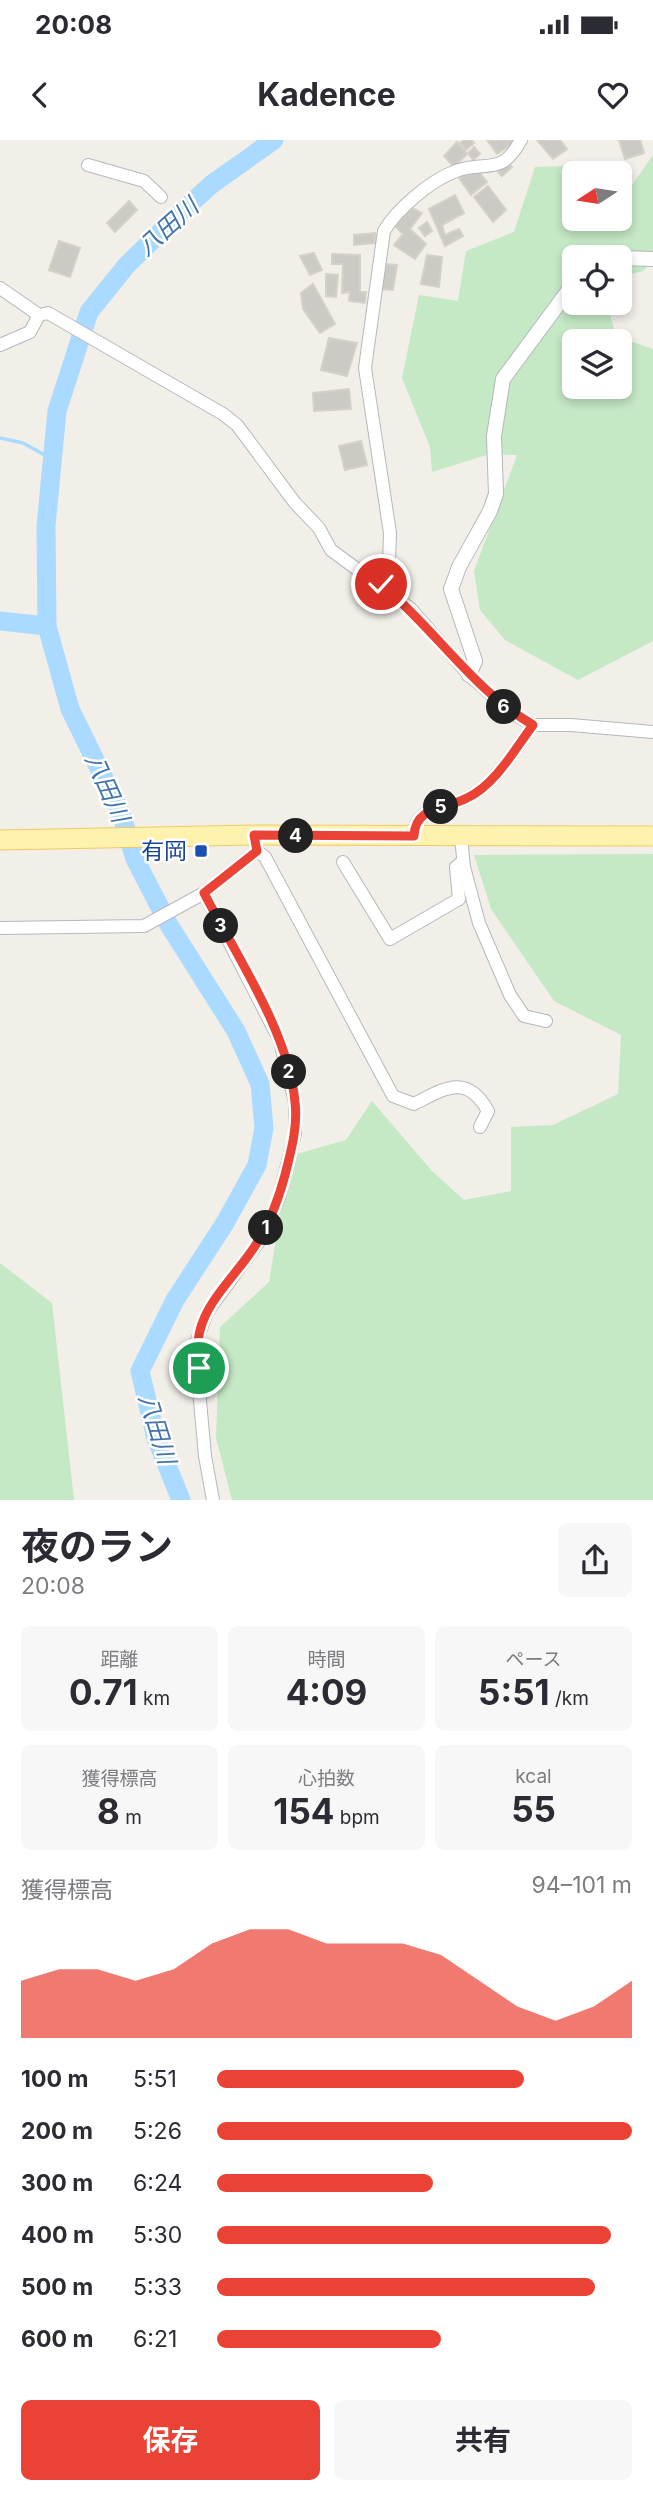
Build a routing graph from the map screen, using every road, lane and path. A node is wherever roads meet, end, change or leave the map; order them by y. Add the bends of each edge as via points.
1 (521, 140) edge
2 (88, 165) dead end
3 (161, 197) dead end
4 (632, 258) edge
5 (653, 259) edge
6 (0, 288) edge
7 (562, 299) edge
8 (39, 315) junction
9 (0, 345) edge
10 (381, 584) junction
11 (469, 675) junction
12 (533, 725) junction
13 (653, 732) edge
14 (414, 836) junction
15 (653, 836) edge
16 (461, 837) junction
17 (0, 840) edge
18 (256, 843) junction
19 (463, 861) junction
20 (343, 862) dead end
21 (199, 897) junction
22 (0, 928) edge
23 (545, 1021) dead end
24 (480, 1127) dead end
25 (213, 1500) edge

1 - 10 street via 498,167 457,170 441,179 391,219 384,231 365,368 390,533 389,563
2 - 3 street via 144,181
4 - 5 street
6 - 8 street
7 - 11 street via 502,379 494,436 496,494 451,589 475,661
8 - 9 street via 30,331
8 - 10 street via 48,313 61,320 237,425 319,528 331,550
10 - 11 street via 411,609
11 - 12 street via 492,698
12 - 13 street
12 - 14 street via 495,775 469,798 425,812
14 - 16 main road
14 - 18 main road
15 - 16 main road
16 - 19 street
17 - 18 main road via 168,837
18 - 21 street
18 - 24 street via 393,1096 414,1104 459,1085 470,1088 488,1111
19 - 20 street via 456,866 458,899 390,939
19 - 23 street via 478,923 510,995 524,1016
21 - 22 street via 144,926
21 - 25 street via 280,1041 296,1102 295,1134 279,1197 263,1236 207,1312 195,1346

